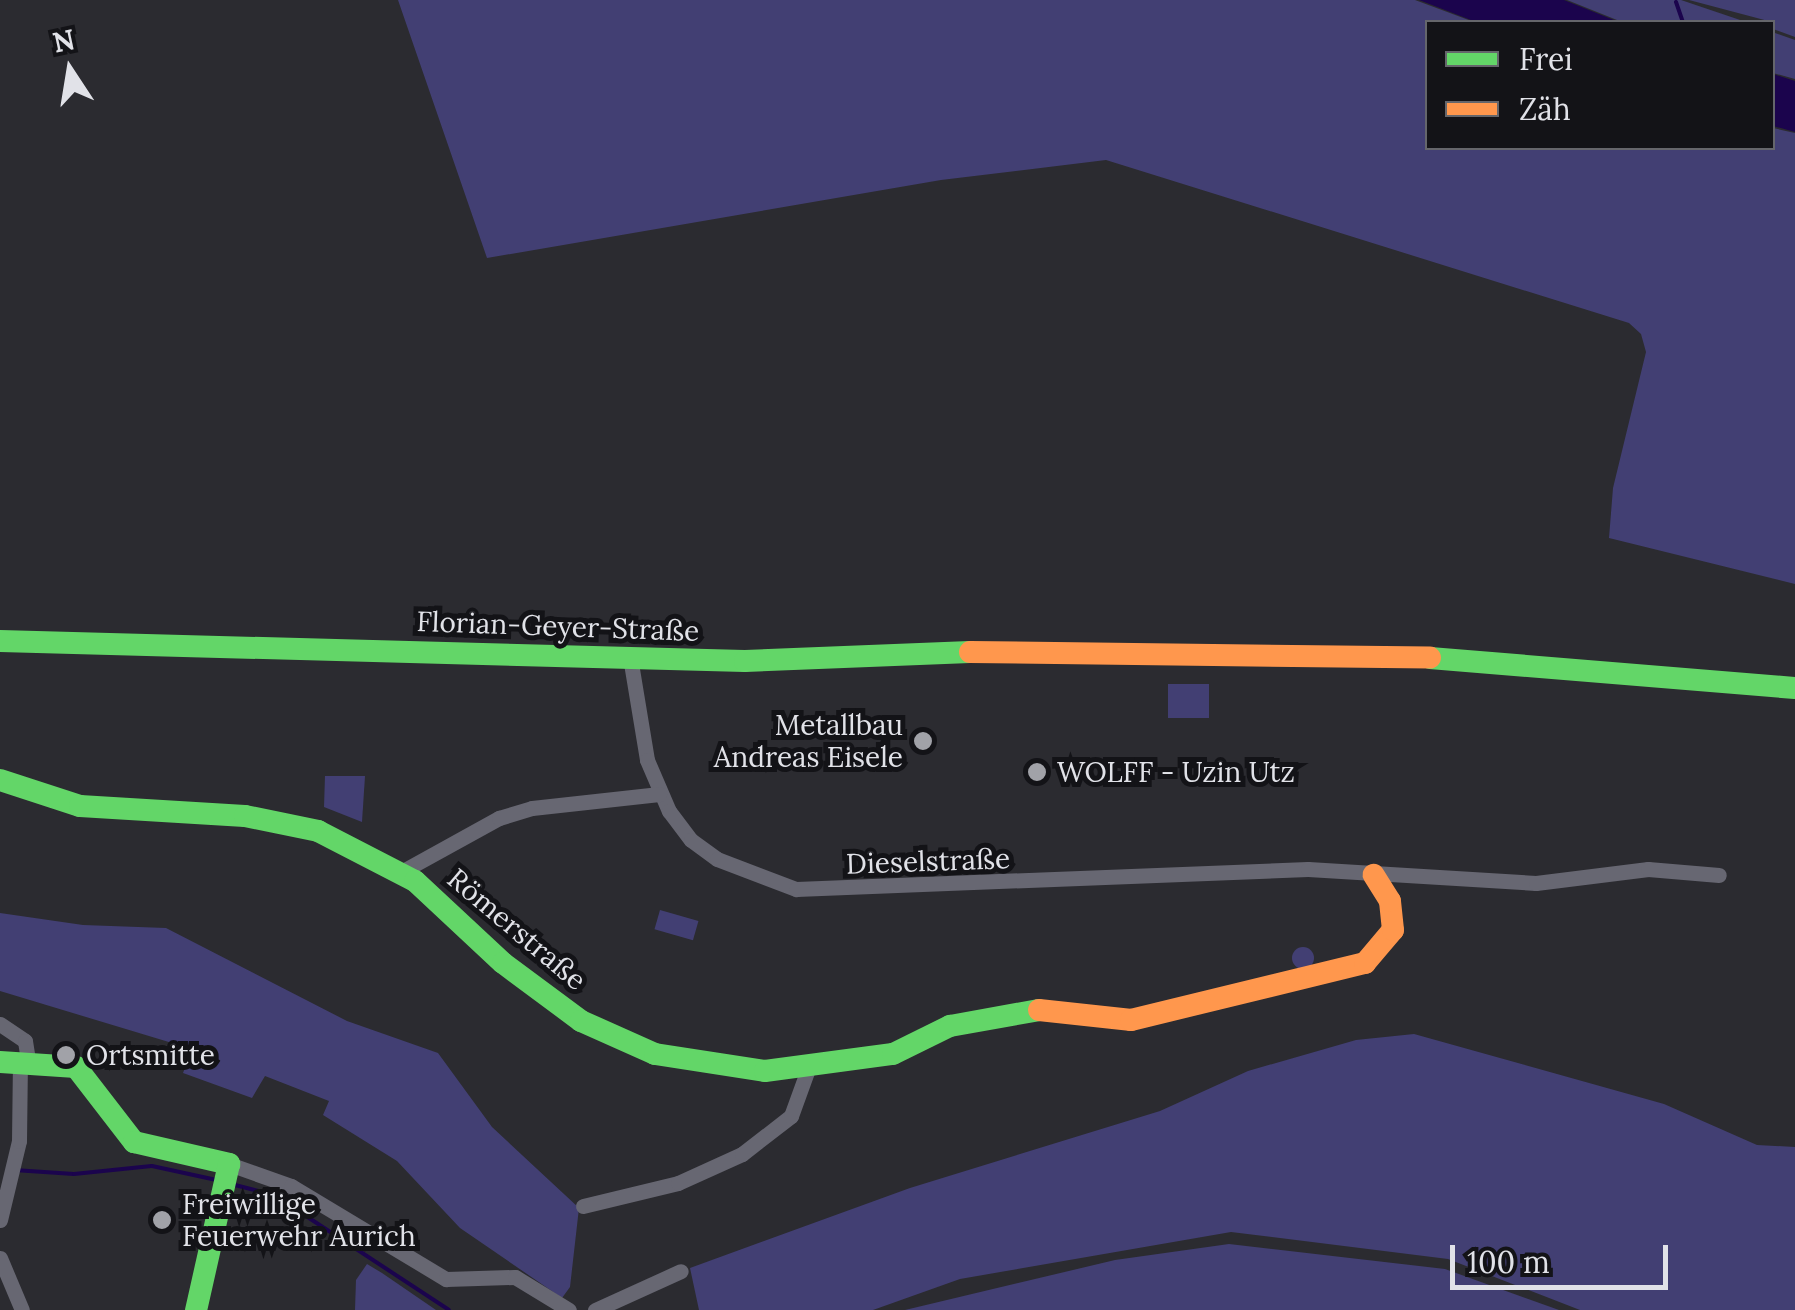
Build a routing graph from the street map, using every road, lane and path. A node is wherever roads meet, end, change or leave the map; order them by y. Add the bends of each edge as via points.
1 (0, 640) edge
2 (630, 657) junction
3 (1795, 688) edge
4 (0, 780) edge
5 (659, 794) junction
6 (401, 872) junction
7 (1374, 875) junction
8 (1718, 875) dead end
9 (0, 1024) edge
10 (16, 1061) edge
11 (808, 1069) junction
12 (229, 1176) junction
13 (584, 1206) dead end
14 (0, 1220) edge
15 (0, 1258) edge
16 (681, 1270) dead end
17 (22, 1310) edge
18 (196, 1310) edge
19 (568, 1310) edge
20 (595, 1310) edge

1 - 2 street, Florian-Geyer-Straße
2 - 3 street, Florian-Geyer-Straße via 1471,658
2 - 5 street, Dieselstraße via 646,760
4 - 6 street, Römerstraße via 80,806 296,825
5 - 6 street via 498,818
5 - 7 street, Dieselstraße via 691,840 717,859 796,889 1308,869
6 - 11 street, Römerstraße via 504,964 581,1021 655,1054 713,1066
7 - 8 street, Dieselstraße via 1536,882 1648,870
7 - 11 street, Römerstraße via 1394,917 1388,944 1365,963 1131,1020 1054,1007 982,1018 893,1054
9 - 10 street via 25,1041
10 - 12 street via 65,1062 86,1074 134,1142
10 - 14 street via 15,1160
11 - 13 street via 791,1116 742,1154 678,1183
12 - 18 street
12 - 19 street via 291,1186 446,1279 514,1278
15 - 17 street
16 - 20 street

